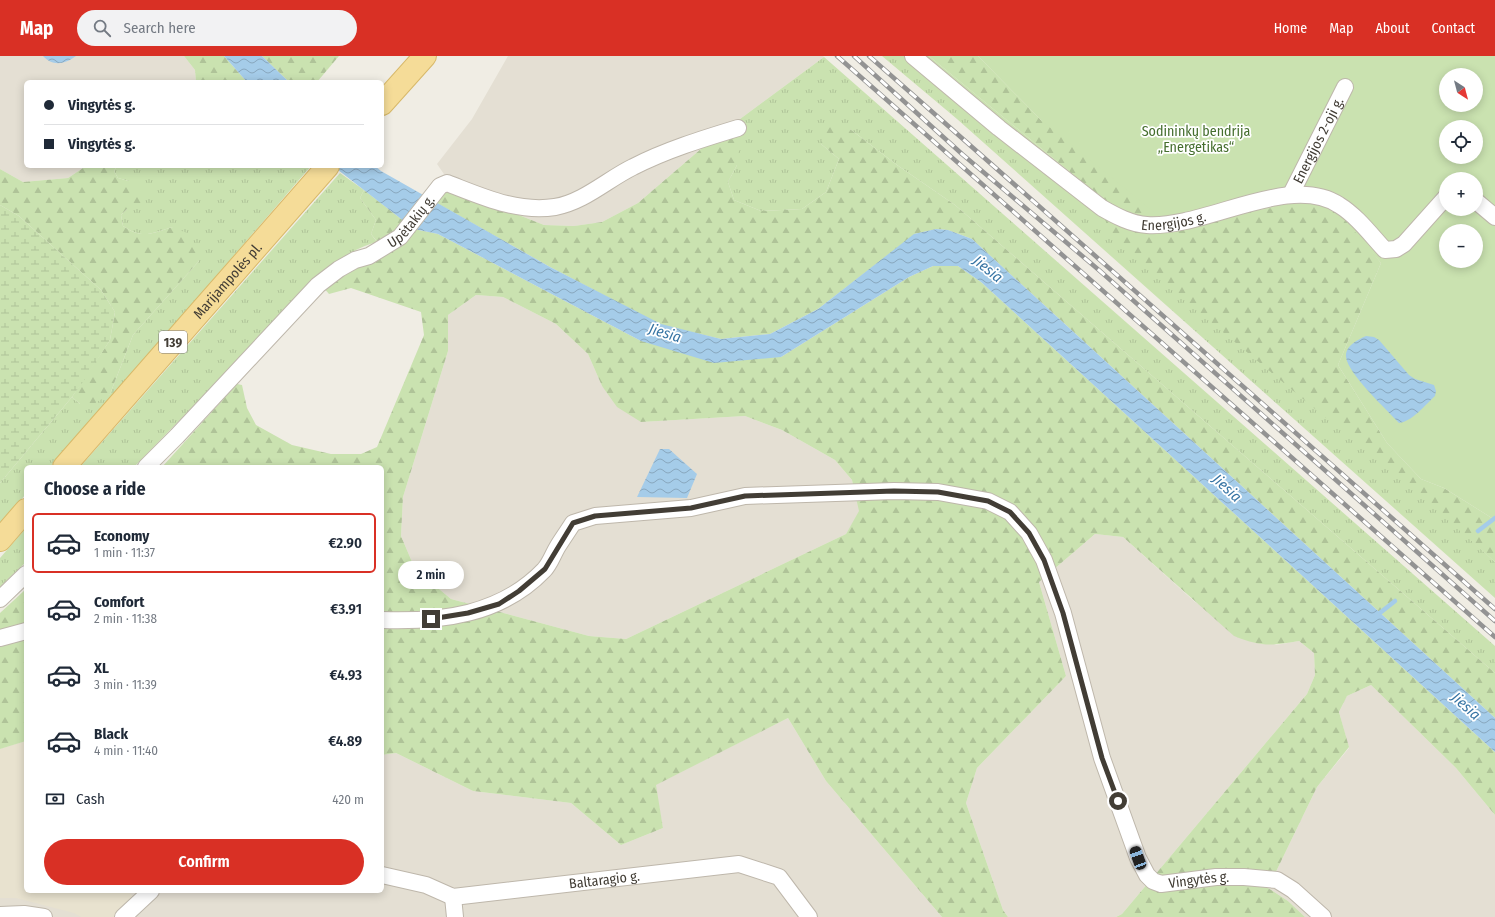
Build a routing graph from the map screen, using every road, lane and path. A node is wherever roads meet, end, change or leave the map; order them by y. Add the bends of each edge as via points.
1 (424, 56) edge
2 (913, 56) edge
3 (1345, 87) dead end
4 (384, 102) edge
5 (738, 128) dead end
6 (326, 168) edge
7 (1291, 194) junction
8 (1439, 203) edge
9 (1483, 207) edge
10 (1495, 217) edge
11 (66, 465) edge
12 (148, 465) edge
13 (24, 512) edge
14 (0, 540) edge
15 (24, 576) edge
16 (0, 599) edge
17 (384, 620) edge
18 (24, 632) edge
19 (0, 638) edge
20 (384, 875) edge
21 (149, 893) edge
22 (453, 897) junction
23 (0, 915) edge
24 (44, 917) edge
25 (123, 917) edge
26 (455, 917) edge
27 (809, 917) edge
28 (1323, 917) edge

1 - 4 main road
2 - 7 street, Energijos g. via 999,128 1102,208 1118,217 1145,225 1188,222 1223,210
3 - 7 street, Energijos 2-oji g.
5 - 12 street, Upėtakių g. via 658,154 631,167 584,196 555,207 524,207 492,201 446,183 440,186 413,223 394,242 339,269 318,285
6 - 11 main road, Marijampolės pl. / 139
7 - 8 street, Energijos g. via 1321,197 1339,204 1385,250 1396,249 1404,244
9 - 10 street
13 - 14 main road
15 - 16 street
17 - 28 street, Vingytės g. via 419,621 468,613 499,604 545,569 573,523 595,516 691,508 745,496 894,491 938,492 988,501 1010,512 1029,533 1044,560 1063,613 1102,758 1138,858 1147,875 1161,884 1216,877 1277,880 1293,890
18 - 19 street
20 - 22 street via 426,885
21 - 25 street
22 - 26 street
22 - 27 street, Baltaragio g. via 739,864 779,876
23 - 24 street via 24,914

